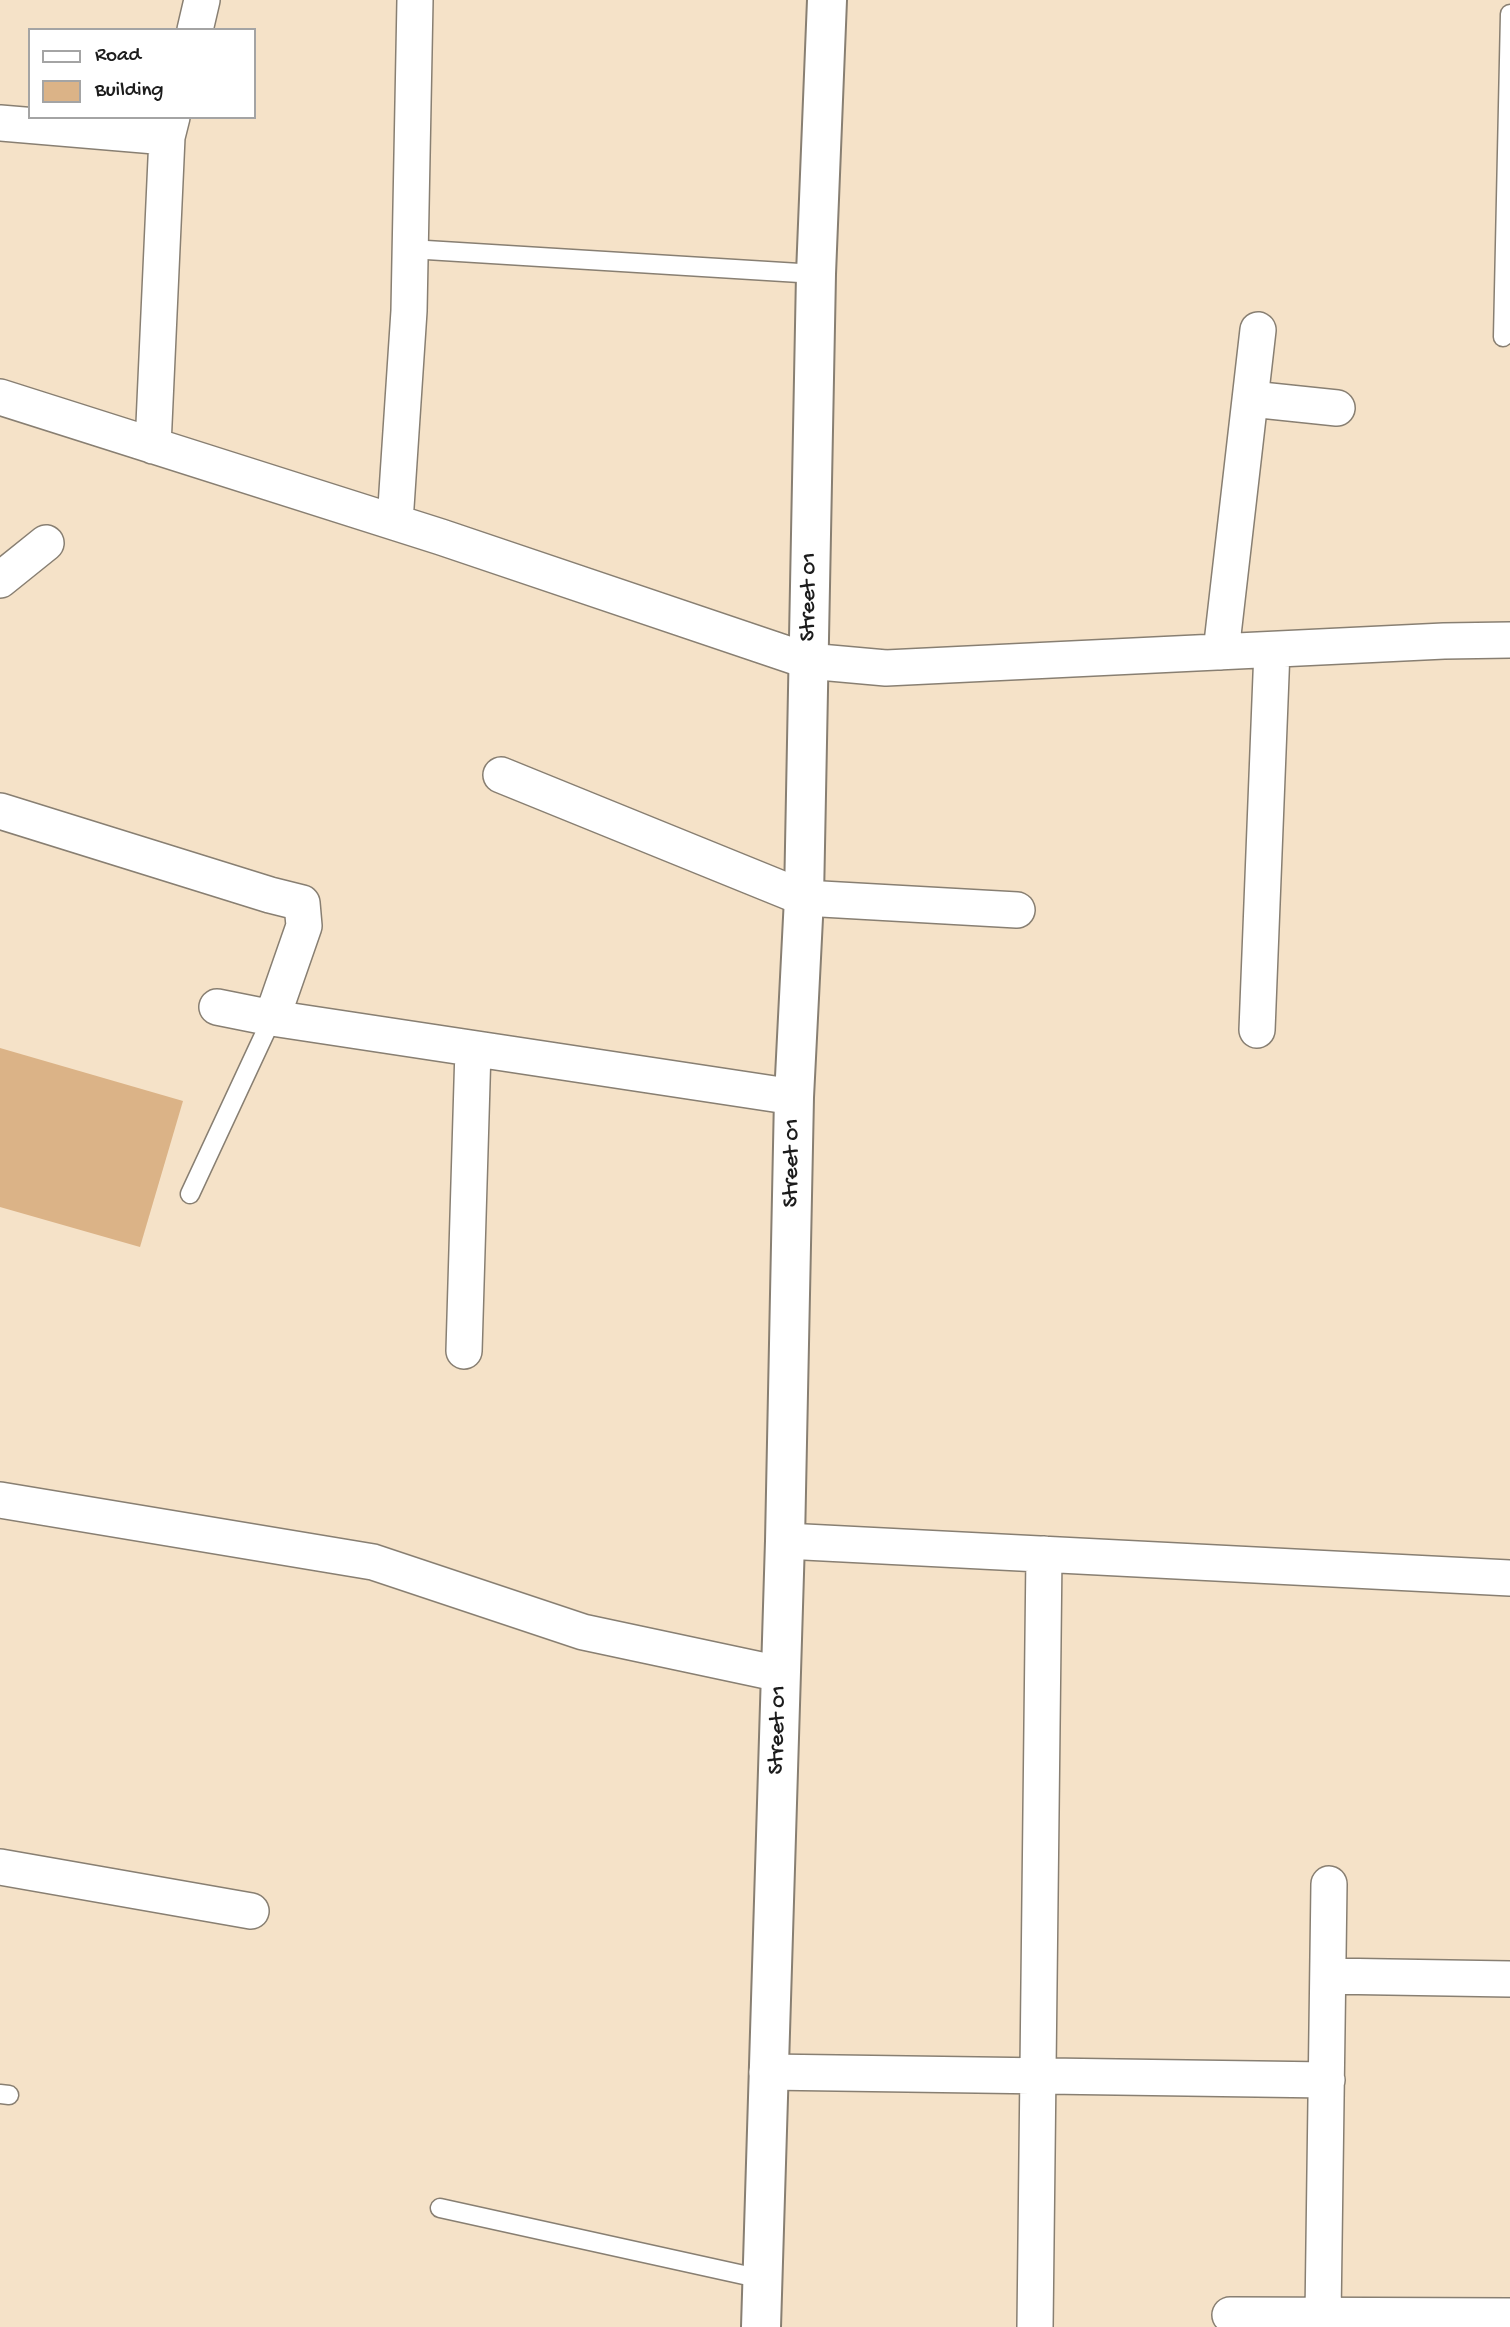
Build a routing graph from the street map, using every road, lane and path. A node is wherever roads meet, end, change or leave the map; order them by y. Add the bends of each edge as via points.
1 (202, 0) edge
2 (415, 0) edge
3 (827, 0) edge
4 (1510, 14) edge
5 (195, 28) edge
6 (0, 122) edge
7 (169, 127) edge
8 (410, 249) junction
9 (816, 274) junction
10 (1258, 330) dead end
11 (1503, 338) dead end
12 (0, 397) edge
13 (1251, 399) junction
14 (1337, 408) dead end
15 (153, 446) junction
16 (395, 522) junction
17 (46, 543) dead end
18 (0, 580) edge
19 (1510, 640) edge
20 (1272, 650) junction
21 (1221, 652) junction
22 (808, 661) junction
23 (501, 775) dead end
24 (0, 811) edge
25 (804, 898) junction
26 (1017, 910) dead end
27 (217, 1007) dead end
28 (272, 1018) junction
29 (1258, 1030) dead end
30 (472, 1049) junction
31 (794, 1097) junction
32 (190, 1194) dead end
33 (464, 1351) dead end
34 (0, 1500) edge
35 (785, 1541) junction
36 (1044, 1554) junction
37 (1510, 1578) edge
38 (780, 1674) junction
39 (0, 1867) edge
40 (1329, 1884) dead end
41 (251, 1911) dead end
42 (1328, 1976) junction
43 (1510, 1979) edge
44 (767, 2072) junction
45 (1039, 2076) junction
46 (1327, 2080) junction
47 (440, 2208) dead end
48 (762, 2279) junction
49 (1230, 2315) dead end
50 (1324, 2316) junction
51 (1510, 2316) edge
52 (761, 2327) edge
53 (1035, 2327) edge

1 - 5 street
2 - 8 street
3 - 9 street, Street 01
4 - 11 lane
6 - 7 street
7 - 15 street
8 - 9 lane
8 - 16 street
9 - 22 street, Street 01
10 - 13 street
12 - 15 street
13 - 14 street
13 - 21 street
15 - 16 street
16 - 22 street
17 - 18 street
19 - 20 street
20 - 21 street
20 - 29 street
21 - 22 street via 886,667
22 - 25 street, Street 01
23 - 25 street
24 - 28 street via 302,903 304,926
25 - 26 street
25 - 31 street, Street 01
27 - 28 street
28 - 30 street
28 - 32 lane
30 - 31 street
30 - 33 street
31 - 35 street, Street 01
34 - 38 street via 373,1562 583,1632
35 - 36 street
35 - 38 street, Street 01
36 - 37 street
36 - 45 street
38 - 44 street, Street 01
39 - 41 street
40 - 42 street
42 - 43 street
42 - 46 street
44 - 45 street
44 - 48 street, Street 01
45 - 46 street
45 - 53 street
46 - 50 street
47 - 48 lane
48 - 52 street, Street 01
49 - 50 street
50 - 51 street

